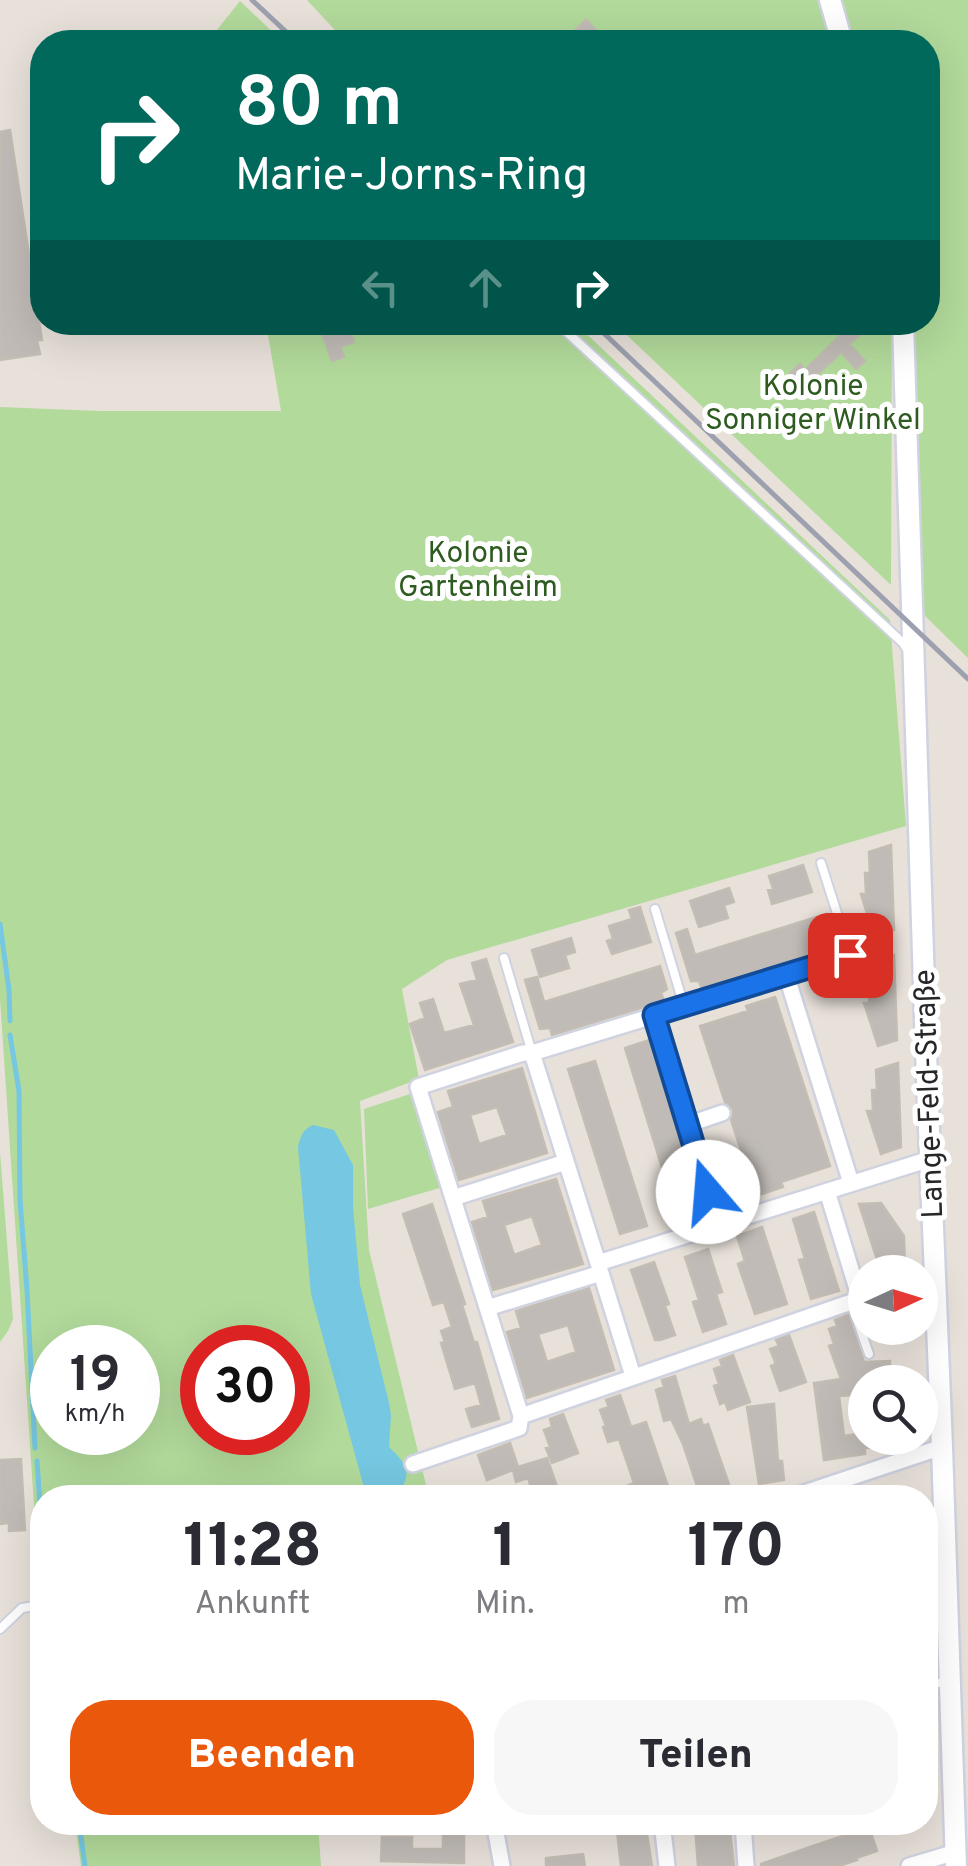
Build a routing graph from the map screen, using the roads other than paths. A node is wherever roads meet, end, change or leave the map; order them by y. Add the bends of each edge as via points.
1 (830, 0) edge
2 (839, 30) edge
3 (570, 335) edge
4 (903, 335) edge
5 (912, 661) junction
6 (821, 863) dead end
7 (655, 910) dead end
8 (855, 954) joint
9 (504, 958) dead end
10 (786, 974) junction
11 (684, 1006) junction
12 (654, 1015) junction
13 (532, 1054) junction
14 (722, 1113) dead end
15 (687, 1125) junction
16 (930, 1159) junction
17 (566, 1162) junction
18 (851, 1183) junction
19 (827, 1191) junction
20 (452, 1198) junction
21 (719, 1224) junction
22 (848, 1260) edge
23 (600, 1268) junction
24 (848, 1303) edge
25 (488, 1308) junction
26 (866, 1345) edge
27 (869, 1354) dead end
28 (633, 1376) junction
29 (521, 1416) junction
30 (942, 1447) junction
31 (414, 1464) dead end
32 (828, 1485) edge
33 (946, 1590) junction
34 (938, 1593) edge
35 (30, 1607) edge
36 (0, 1629) edge
37 (950, 1680) junction
38 (938, 1683) edge
39 (496, 1835) edge
40 (664, 1835) edge
41 (744, 1835) edge
42 (959, 1847) edge
43 (502, 1866) edge
44 (668, 1866) edge
45 (746, 1866) edge
46 (908, 1866) edge

1 - 2 street
3 - 5 lane via 904,643
4 - 5 street, Lange-Feld-Straße
5 - 16 street, Lange-Feld-Straße
6 - 8 lane
7 - 11 lane
8 - 10 street
9 - 13 lane
10 - 11 street
10 - 18 street
11 - 12 street
12 - 13 street
12 - 15 street
13 - 17 street
13 - 20 street via 418,1087
14 - 15 street
15 - 21 street
16 - 18 street
16 - 30 street, Lange-Feld-Straße
17 - 20 street
17 - 23 street
18 - 19 street
19 - 21 street
19 - 22 street
20 - 25 street
21 - 23 street
23 - 25 street
23 - 28 street
24 - 28 street
25 - 29 street
26 - 27 lane
28 - 29 street
29 - 31 street via 519,1428
30 - 32 street
30 - 33 street, Lange-Feld-Straße
33 - 34 lane
33 - 37 street, Lange-Feld-Straße
35 - 36 lane
37 - 38 lane
37 - 42 street, Lange-Feld-Straße
39 - 43 street
40 - 44 street
41 - 45 street
42 - 46 street

